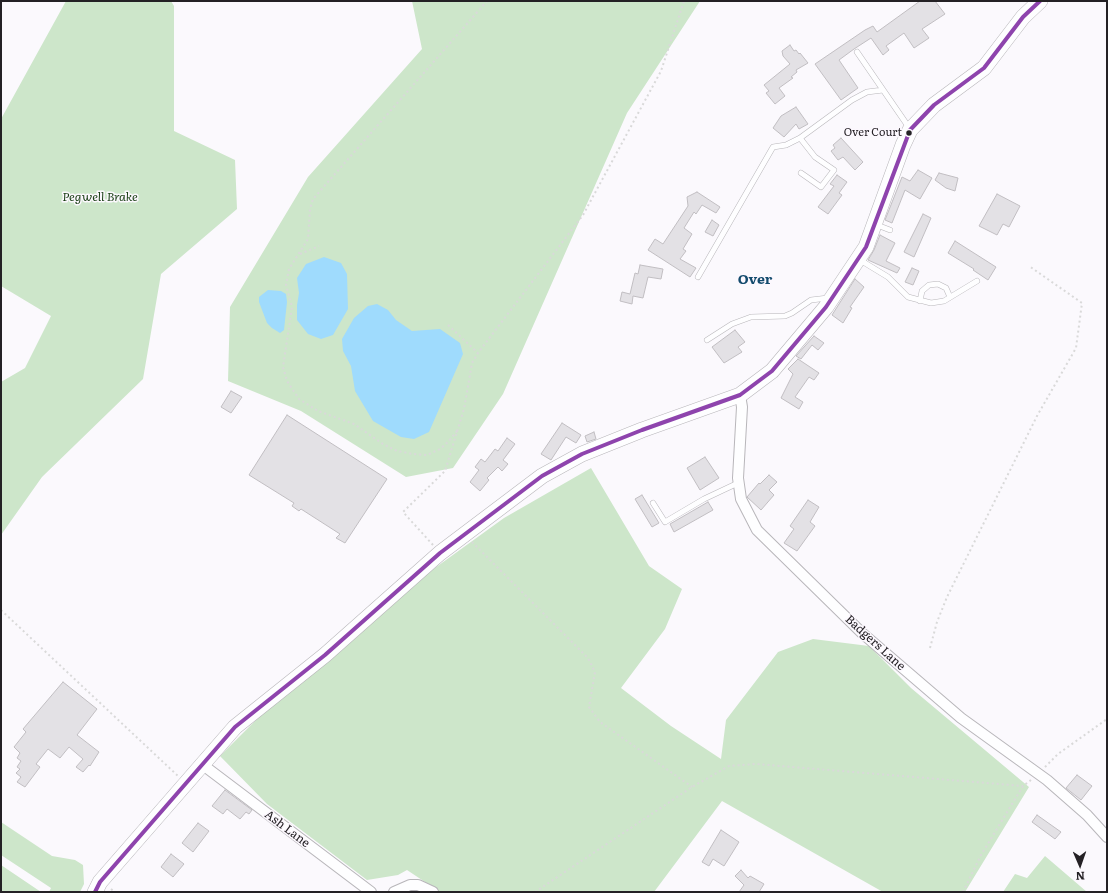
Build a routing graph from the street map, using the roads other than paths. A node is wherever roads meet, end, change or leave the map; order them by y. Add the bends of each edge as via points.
1 (1040, 1) edge
2 (857, 52) dead end
3 (883, 90) junction
4 (910, 130) junction
5 (800, 138) junction
6 (801, 173) dead end
7 (858, 259) junction
8 (698, 277) dead end
9 (977, 281) dead end
10 (950, 297) junction
11 (831, 298) junction
12 (920, 301) junction
13 (707, 340) dead end
14 (740, 395) junction
15 (738, 483) junction
16 (653, 503) dead end
17 (203, 765) junction
18 (1107, 837) edge
19 (95, 892) edge
20 (371, 892) edge
21 (394, 892) edge
22 (434, 892) edge

1 - 4 street via 1023,17 984,68 934,105
2 - 3 lane
3 - 4 lane
3 - 5 lane via 862,94
4 - 7 street via 903,145 883,227
5 - 6 lane via 816,157 834,170 821,187
5 - 8 lane via 786,145 773,147
7 - 11 street
7 - 12 lane via 888,277 908,297
9 - 10 lane
10 - 12 lane via 944,301 931,303
10 - 12 lane via 946,288 933,284 922,291
11 - 13 lane via 811,300 785,316 751,316 732,324
11 - 14 street via 772,371
14 - 15 street, Badgers Lane via 742,407
14 - 17 street via 582,454 542,476 440,553 325,655 235,727
15 - 16 lane via 665,522
15 - 18 street, Badgers Lane via 741,499 757,530 862,633 961,718 1038,774 1087,815
17 - 19 street via 100,882
17 - 20 street, Ash Lane
21 - 22 street via 410,885 418,885

